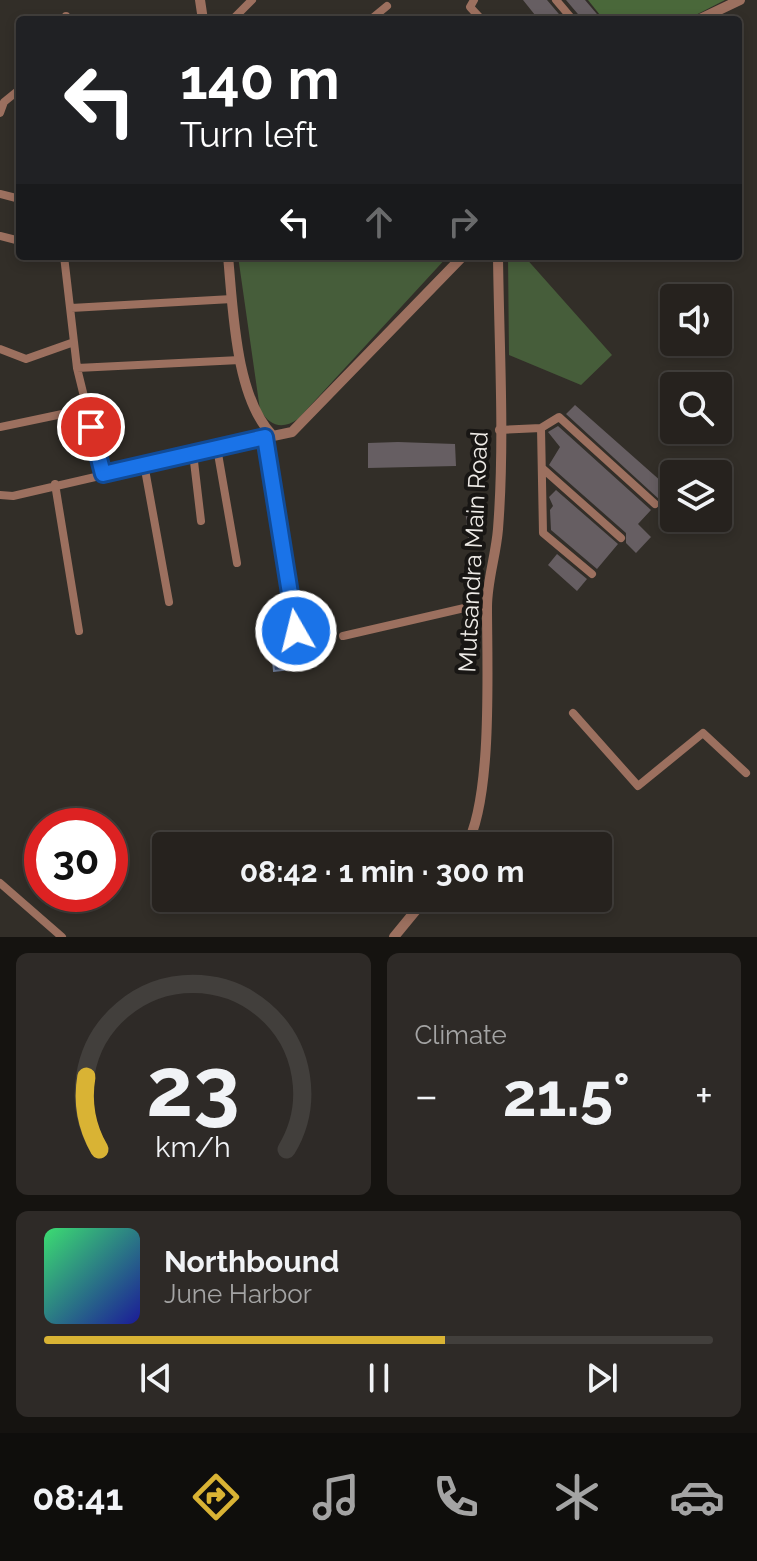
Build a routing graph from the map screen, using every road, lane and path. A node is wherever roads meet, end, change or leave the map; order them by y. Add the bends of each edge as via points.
1 (252, 0) edge
2 (474, 0) edge
3 (556, 0) edge
4 (740, 0) edge
5 (387, 6) dead end
6 (236, 16) edge
7 (377, 16) edge
8 (478, 16) edge
9 (570, 16) edge
10 (706, 16) edge
11 (16, 92) edge
12 (0, 113) edge
13 (65, 260) edge
14 (228, 260) edge
15 (459, 260) edge
16 (498, 260) edge
17 (232, 299) junction
18 (71, 308) junction
19 (74, 342) junction
20 (0, 349) edge
21 (240, 360) junction
22 (77, 368) junction
23 (85, 403) junction
24 (0, 427) edge
25 (541, 428) junction
26 (499, 430) junction
27 (269, 436) junction
28 (217, 448) junction
29 (193, 453) junction
30 (144, 464) junction
31 (542, 468) junction
32 (103, 474) junction
33 (55, 484) junction
34 (0, 495) edge
35 (655, 504) dead end
36 (201, 521) dead end
37 (621, 538) dead end
38 (237, 563) dead end
39 (592, 574) dead end
40 (169, 602) dead end
41 (486, 603) junction
42 (79, 631) dead end
43 (296, 631) dead end
44 (343, 636) dead end
45 (573, 713) dead end
46 (746, 773) dead end
47 (475, 832) edge
48 (0, 883) edge
49 (415, 912) edge
50 (62, 937) edge
51 (394, 937) edge

1 - 6 street
2 - 8 street via 470,7
3 - 9 street
4 - 10 street
5 - 7 street
11 - 12 street
13 - 18 street
14 - 17 street
15 - 27 street via 292,432
16 - 26 street, Mutsandra Main Road
17 - 18 street
17 - 21 street
18 - 19 street
19 - 20 street via 26,359
19 - 22 street
21 - 22 street
21 - 27 street via 254,409
22 - 23 street
23 - 24 street via 67,413
23 - 32 street
25 - 26 street
25 - 31 street
25 - 35 street via 559,417
26 - 41 street, Mutsandra Main Road via 498,530
27 - 28 street
27 - 43 street
28 - 29 street
28 - 38 street
29 - 30 street
29 - 36 street
30 - 32 street
30 - 40 street
31 - 37 street
31 - 39 street via 543,533
32 - 33 street
33 - 34 street
33 - 42 street
41 - 44 street
41 - 47 street, Mutsandra Main Road via 481,799
45 - 46 street via 638,786 703,733
48 - 50 street
49 - 51 street

